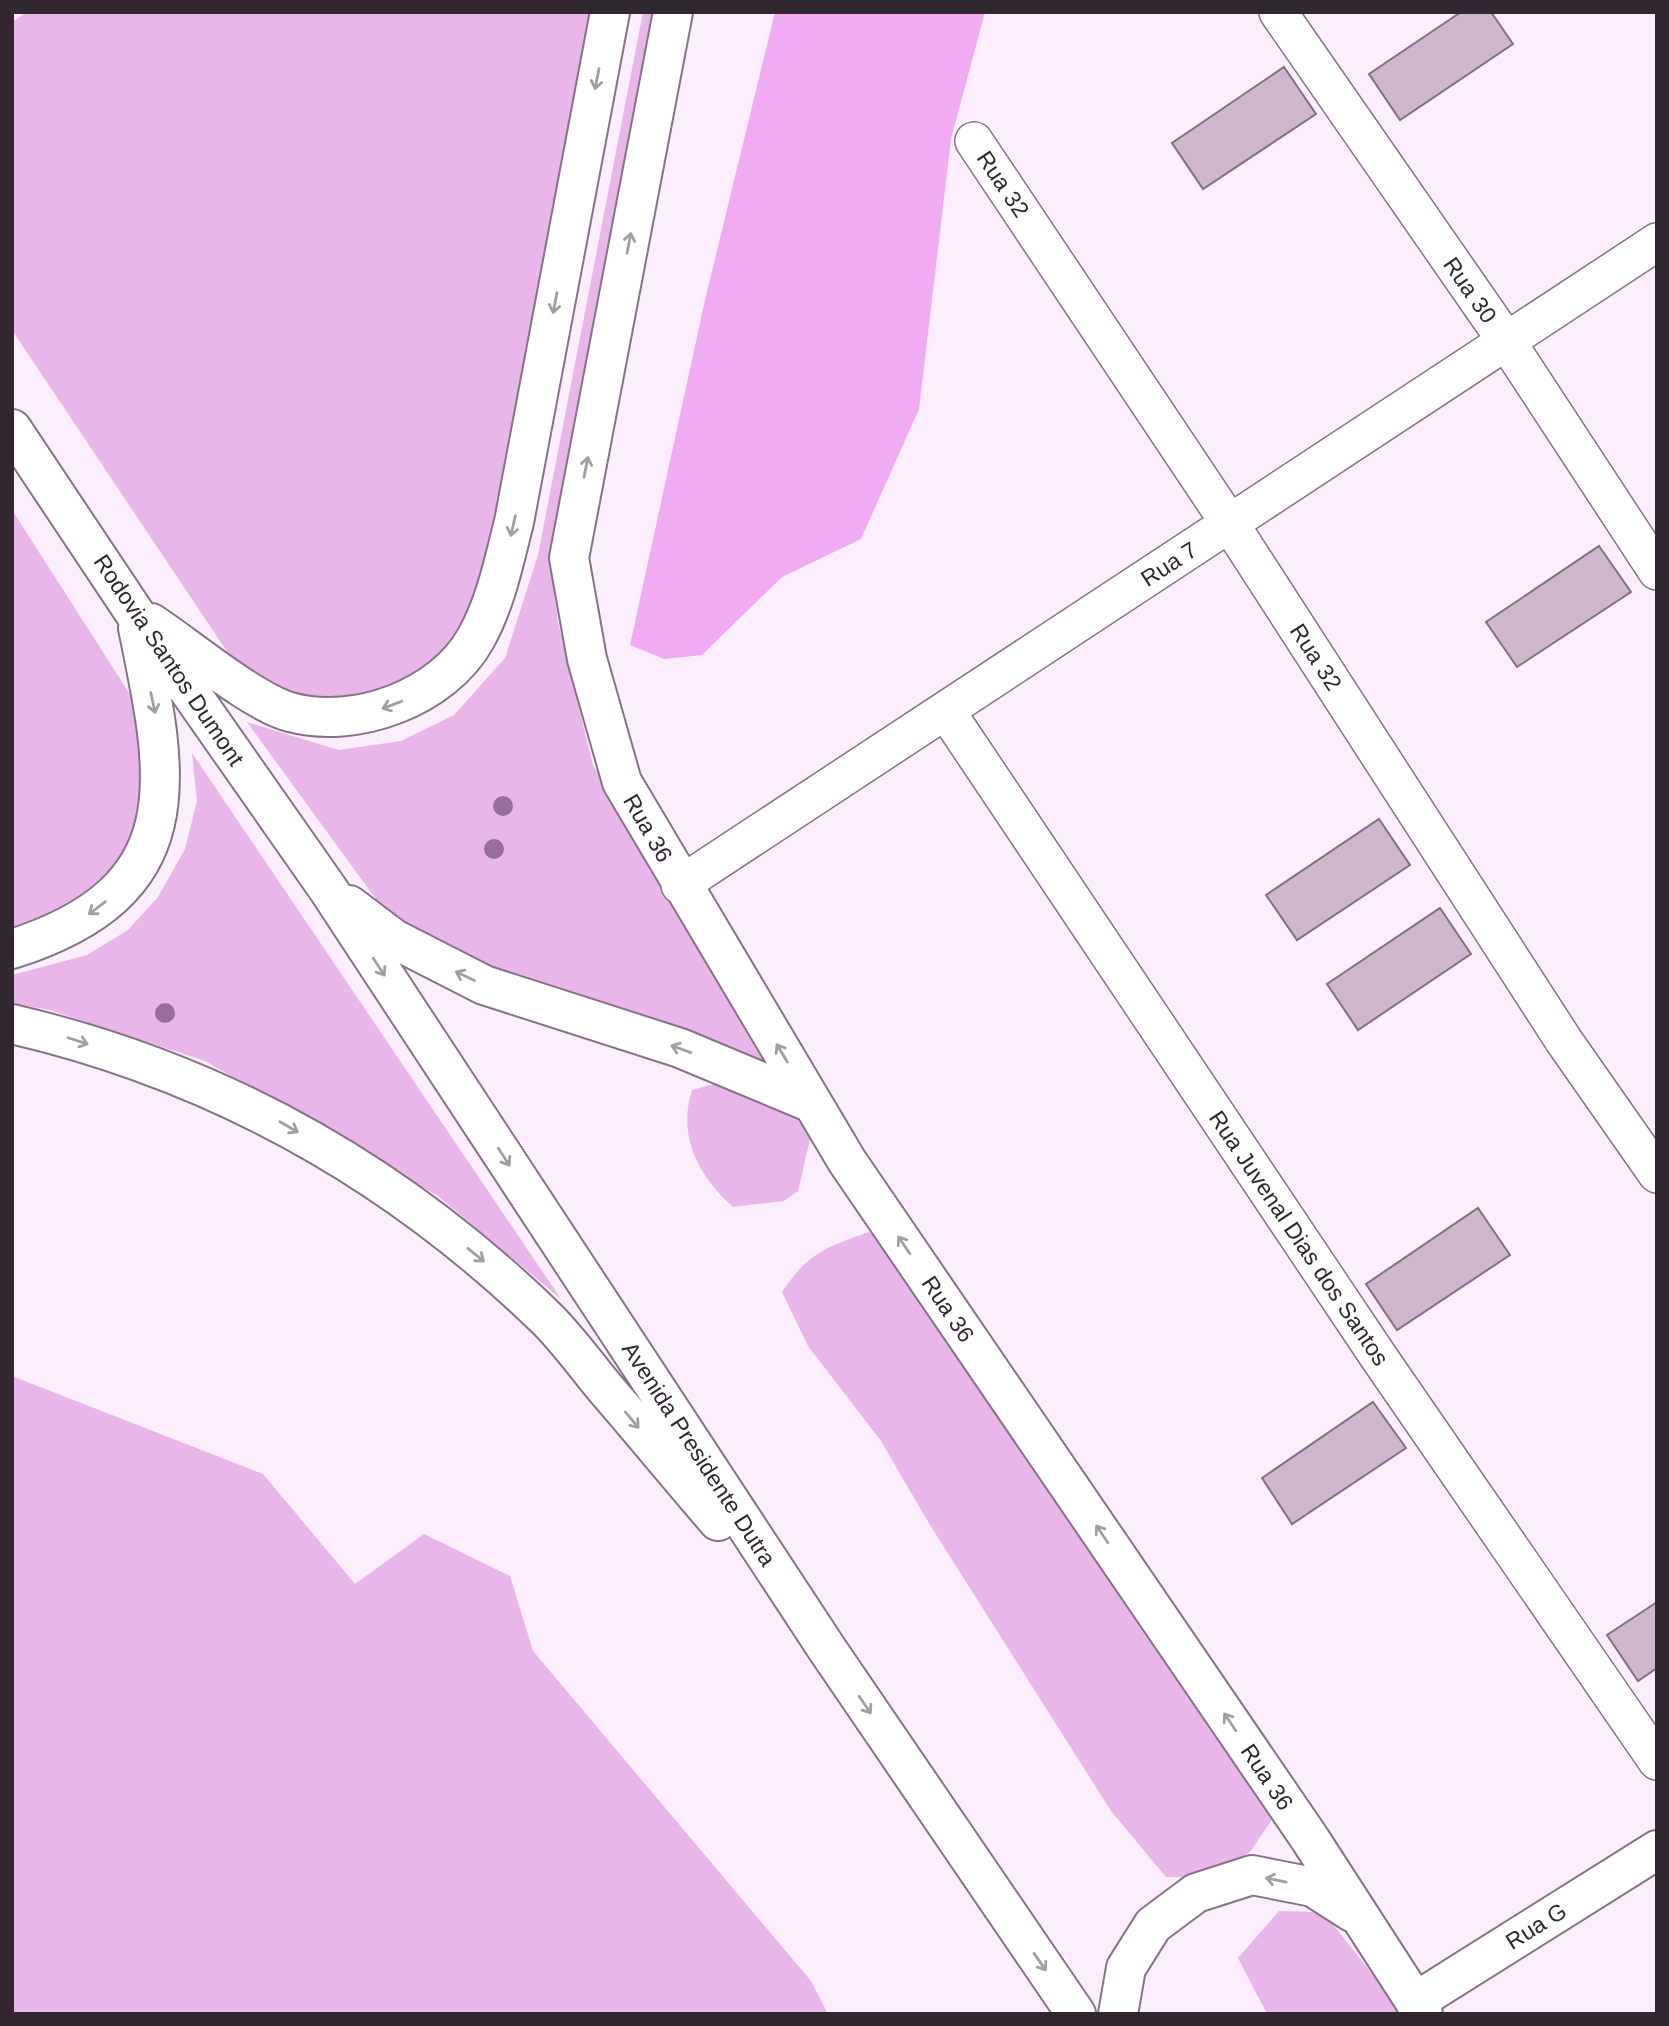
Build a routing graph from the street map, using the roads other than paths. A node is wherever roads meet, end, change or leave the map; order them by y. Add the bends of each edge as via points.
1 (610, 12) edge
2 (673, 12) edge
3 (1278, 12) edge
4 (974, 141) dead end
5 (1657, 242) edge
6 (1507, 342) junction
7 (12, 429) edge
8 (1230, 524) junction
9 (1657, 570) edge
10 (134, 612) junction
11 (946, 711) junction
12 (680, 885) junction
13 (328, 889) junction
14 (12, 948) edge
15 (12, 1024) edge
16 (812, 1103) junction
17 (1657, 1174) edge
18 (827, 1649) junction
19 (1657, 1761) edge
20 (1657, 1850) edge
21 (1360, 1917) junction
22 (1419, 2008) edge
23 (1076, 2014) edge
24 (1118, 2014) edge

1 -> 10 main road via 514,522 498,587 475,640 442,677 411,698 368,714 325,718 289,712 251,692
12 -> 2 main road, Rua 36 via 621,782 587,659 569,558
3 - 6 street, Rua 30
4 - 8 street, Rua 32
5 - 6 street, Rua 7
6 - 8 street, Rua 7
6 - 9 street, Rua 30
7 - 10 main road, Rodovia Santos Dumont
8 - 11 street, Rua 7
8 - 17 street, Rua 32 via 1564,1041
10 - 13 main road, Rodovia Santos Dumont
10 -> 14 main road via 158,726 160,808 148,847 122,888 94,912 54,935
11 - 12 street, Rua 7
11 - 19 street, Rua Juvenal Dias dos Santos via 1378,1356
16 -> 12 main road, Rua 36
16 -> 13 main road via 680,1048 484,985 394,939
13 -> 18 main road, Avenida Presidente Dutra
15 -> 18 main road via 161,1069 267,1115 408,1200 483,1260 549,1322
21 -> 16 main road, Rua 36
18 -> 23 main road, Avenida Presidente Dutra
20 - 22 main road, Rua G
21 - 22 main road, Rua 36
21 -> 24 main road via 1313,1887 1252,1875 1196,1893 1153,1925 1126,1968

